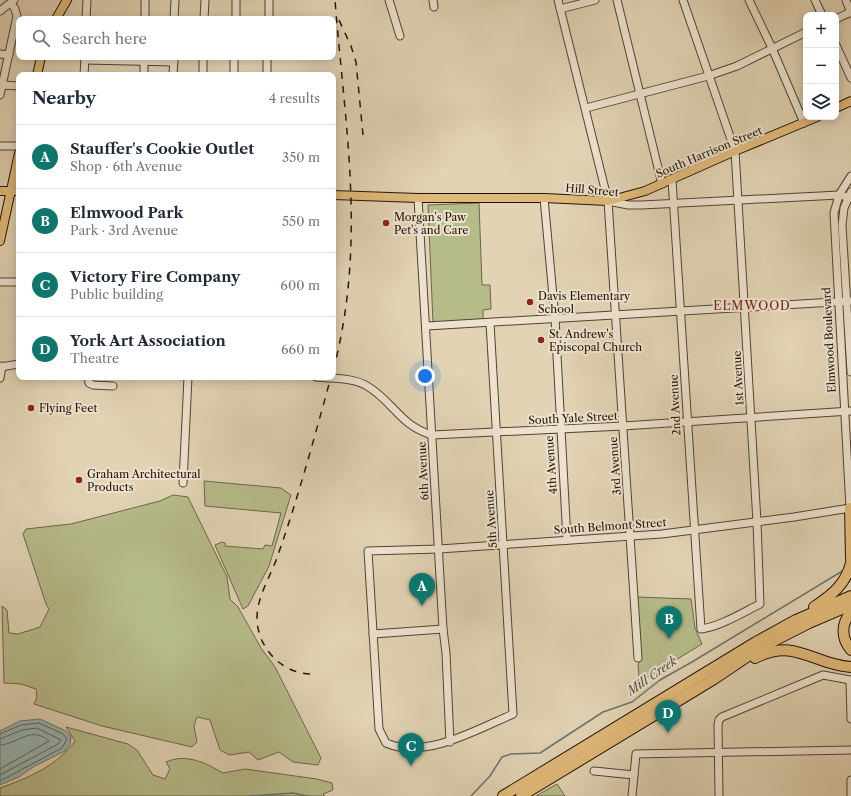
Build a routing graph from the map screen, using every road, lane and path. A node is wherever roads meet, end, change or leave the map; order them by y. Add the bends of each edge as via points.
1 (87, 0) edge
2 (145, 0) edge
3 (175, 0) edge
4 (205, 0) edge
5 (236, 0) edge
6 (269, 0) edge
7 (390, 0) edge
8 (558, 0) edge
9 (595, 0) edge
10 (617, 0) edge
11 (683, 0) edge
12 (748, 0) edge
13 (815, 0) edge
14 (846, 0) edge
15 (12, 2) edge
16 (64, 2) edge
17 (560, 9) junction
18 (0, 11) edge
19 (821, 12) edge
20 (851, 12) edge
21 (17, 16) edge
22 (57, 16) edge
23 (86, 16) edge
24 (145, 16) edge
25 (174, 16) edge
26 (204, 16) edge
27 (236, 16) edge
28 (269, 16) edge
29 (839, 18) edge
30 (16, 21) edge
31 (803, 33) edge
32 (400, 36) dead end
33 (772, 48) junction
34 (838, 48) edge
35 (0, 54) edge
36 (9, 55) junction
37 (40, 60) edge
38 (85, 60) edge
39 (144, 60) edge
40 (174, 60) edge
41 (203, 60) edge
42 (234, 60) edge
43 (268, 60) edge
44 (38, 72) edge
45 (84, 72) edge
46 (144, 72) edge
47 (173, 72) edge
48 (203, 72) edge
49 (234, 72) edge
50 (267, 72) edge
51 (708, 76) junction
52 (851, 78) edge
53 (1, 85) edge
54 (16, 86) edge
55 (641, 93) junction
56 (0, 95) edge
57 (851, 101) edge
58 (839, 107) edge
59 (586, 108) junction
60 (810, 120) edge
61 (804, 123) junction
62 (0, 146) edge
63 (16, 146) edge
64 (735, 151) junction
65 (851, 176) edge
66 (672, 180) junction
67 (662, 184) junction
68 (0, 191) edge
69 (15, 191) edge
70 (336, 195) edge
71 (839, 195) junction
72 (849, 195) edge
73 (418, 198) junction
74 (544, 198) junction
75 (608, 200) junction
76 (737, 200) junction
77 (674, 204) junction
78 (0, 241) edge
79 (0, 282) edge
80 (16, 282) edge
81 (849, 301) edge
82 (838, 302) junction
83 (744, 306) junction
84 (681, 311) junction
85 (616, 314) junction
86 (555, 318) junction
87 (490, 323) junction
88 (427, 326) junction
89 (16, 364) edge
90 (1, 366) edge
91 (851, 372) edge
92 (0, 378) edge
93 (336, 379) edge
94 (88, 380) edge
95 (188, 380) edge
96 (113, 386) dead end
97 (848, 412) edge
98 (751, 418) junction
99 (687, 421) junction
100 (623, 426) junction
101 (560, 429) junction
102 (496, 433) junction
103 (432, 435) junction
104 (183, 483) dead end
105 (851, 508) edge
106 (757, 522) junction
107 (694, 531) junction
108 (631, 536) junction
109 (567, 540) junction
110 (503, 545) junction
111 (439, 549) junction
112 (851, 558) edge
113 (851, 563) edge
114 (851, 596) edge
115 (851, 605) edge
116 (851, 612) edge
117 (786, 626) junction
118 (443, 629) junction
119 (701, 629) joint
120 (373, 634) junction
121 (851, 650) edge
122 (638, 658) dead end
123 (851, 667) edge
124 (714, 679) junction
125 (851, 719) edge
126 (450, 742) junction
127 (851, 750) edge
128 (718, 753) junction
129 (594, 770) dead end
130 (634, 775) junction
131 (851, 780) edge
132 (503, 796) edge
133 (521, 796) edge
134 (632, 796) edge
135 (719, 796) edge
136 (851, 796) edge

1 - 23 street
2 - 24 street
3 - 25 street
4 - 26 street
5 - 27 street
6 - 28 street
7 - 32 street
8 - 17 street, 3rd Avenue
9 - 17 street
10 - 55 street
11 - 51 street, 1st Avenue
12 - 33 street
13 - 19 street
14 - 20 street
15 - 18 street
15 - 21 street
16 - 22 main road
17 - 59 street, 3rd Avenue
20 - 29 street
30 - 36 street
31 - 33 street
33 - 51 street via 737,66
33 - 61 street
34 - 52 street
35 - 36 street
36 - 53 street
37 - 44 main road
38 - 45 street
39 - 46 street
40 - 47 street
41 - 48 street
42 - 49 street
43 - 50 street
51 - 55 street
51 - 64 street, 1st Avenue
53 - 54 street
53 - 56 street
55 - 59 street via 616,102
55 - 67 street
57 - 58 main road
59 - 75 street, 3rd Avenue
60 - 61 main road, South Harrison Street
61 - 64 main road, South Harrison Street
62 - 63 street
64 - 66 main road, South Harrison Street
64 - 76 street, 1st Avenue
65 - 71 street, Elmwood Boulevard
66 - 67 main road, South Harrison Street
66 - 77 street, 2nd Avenue
67 - 75 main road, South Harrison Street via 638,194
68 - 69 main road
69 - 78 main road
70 - 73 main road, Hill Street
71 - 72 street, Hill Street
71 - 76 street, Hill Street
71 - 82 street, Elmwood Boulevard via 834,213
72 - 81 street, Elmwood Boulevard via 842,224
73 - 74 main road, Hill Street
73 - 88 street, 6th Avenue
74 - 75 main road, Hill Street
74 - 86 street, 4th Avenue
75 - 77 street, Hill Street via 628,205
75 - 85 street, 3rd Avenue
76 - 77 street, Hill Street
76 - 83 street, 1st Avenue
77 - 84 street, 2nd Avenue
79 - 80 street
81 - 82 street
81 - 91 street, Elmwood Boulevard
82 - 83 street
82 - 97 street, Elmwood Boulevard
83 - 84 street
83 - 98 street, 1st Avenue
84 - 85 street
84 - 99 street, 2nd Avenue
85 - 86 street
85 - 100 street, 3rd Avenue
86 - 87 street
86 - 101 street, 4th Avenue
87 - 88 street
87 - 102 street, 5th Avenue
88 - 103 street, 6th Avenue
89 - 90 street
90 - 92 street
93 - 103 street, South Yale Street via 354,380 366,385 414,429
94 - 96 street via 93,385
95 - 104 street
97 - 98 street, South Yale Street
97 - 105 street, Elmwood Boulevard
98 - 99 street, South Yale Street
98 - 106 street, 1st Avenue
99 - 100 street, South Yale Street
99 - 107 street, 2nd Avenue
100 - 101 street, South Yale Street
100 - 108 street, 3rd Avenue
101 - 102 street, South Yale Street
101 - 109 street, 4th Avenue
102 - 103 street, South Yale Street
102 - 110 street, 5th Avenue
103 - 111 street, 6th Avenue
105 - 106 street, South Belmont Street
105 - 112 highway
106 - 107 street, South Belmont Street
106 - 119 street, 1st Avenue via 760,604
107 - 108 street, South Belmont Street
107 - 119 street, 2nd Avenue
108 - 109 street, South Belmont Street
108 - 122 street, 3rd Avenue
109 - 110 street, South Belmont Street
110 - 111 street, South Belmont Street
110 - 126 street, 5th Avenue via 513,714
111 - 118 street, 6th Avenue
111 - 120 street, South Belmont Street via 368,551
113 - 117 highway via 844,581 835,593
114 - 117 highway
115 - 124 highway via 760,648
116 - 121 highway via 844,624 843,635
117 - 132 highway
118 - 120 street
118 - 126 street, 6th Avenue
120 - 126 street via 379,729 386,743 398,747 430,746
123 - 124 highway via 831,664 804,652 774,650
124 - 133 highway
125 - 128 street via 850,680 823,675 722,716 719,720
127 - 128 street
128 - 130 street via 636,754
128 - 135 street
129 - 130 street
130 - 134 street
131 - 136 street

